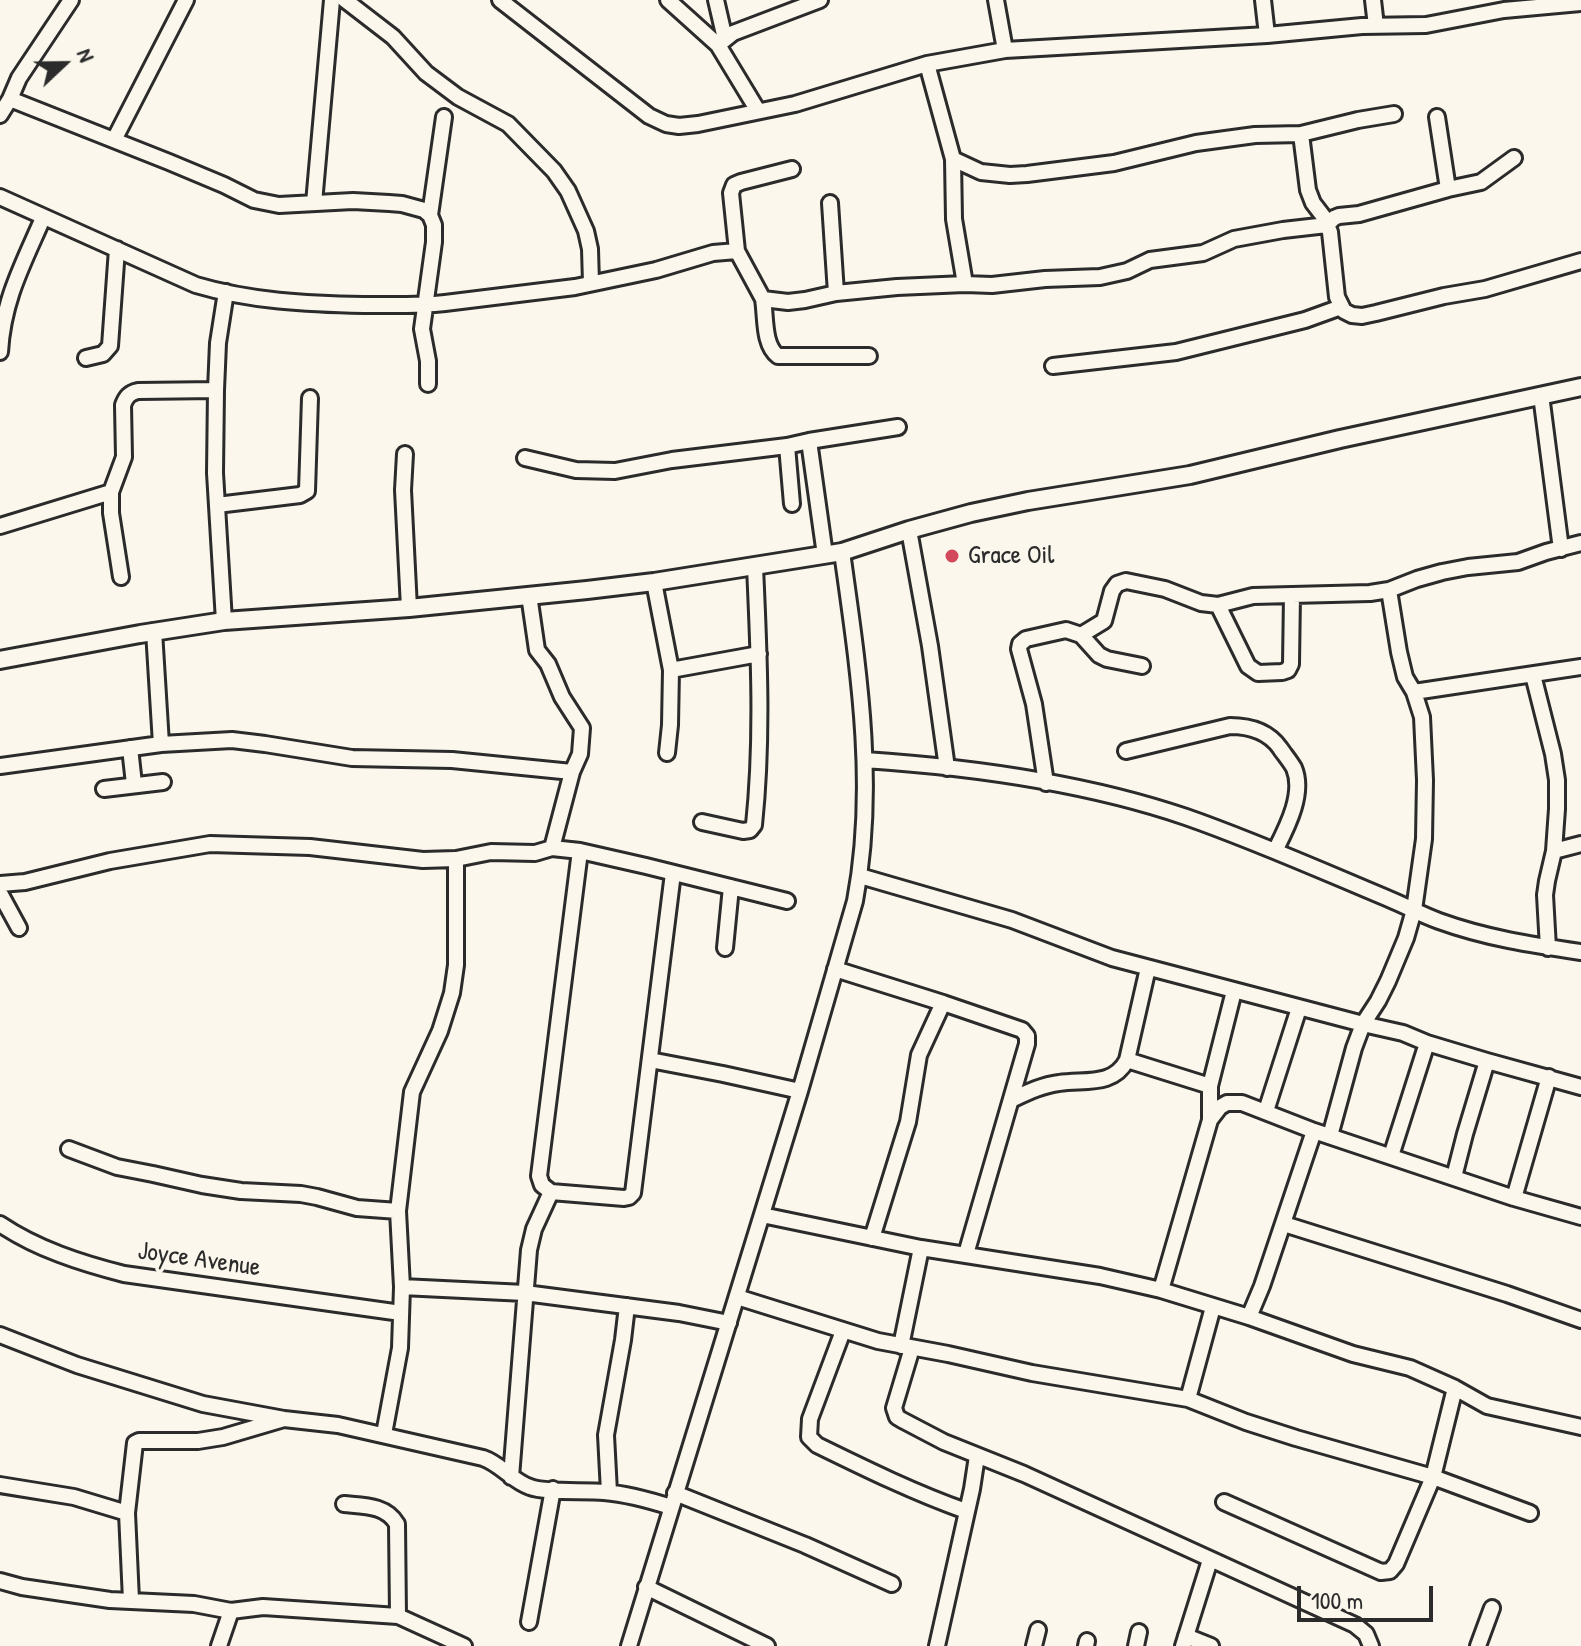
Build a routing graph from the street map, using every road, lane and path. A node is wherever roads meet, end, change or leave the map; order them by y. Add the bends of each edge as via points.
1 (71, 0) edge
2 (186, 0) edge
3 (332, 0) edge
4 (345, 0) edge
5 (500, 0) edge
6 (668, 0) edge
7 (716, 0) edge
8 (820, 0) edge
9 (996, 0) edge
10 (1263, 0) edge
11 (1373, 0) edge
12 (1547, 3) edge
13 (1581, 3) edge
14 (786, 6) edge
15 (1376, 26) junction
16 (1267, 35) junction
17 (722, 42) junction
18 (1005, 50) junction
19 (927, 64) junction
20 (10, 99) junction
21 (758, 111) junction
22 (1394, 114) dead end
23 (0, 115) edge
24 (444, 117) dead end
25 (1437, 117) dead end
26 (1301, 134) junction
27 (114, 140) junction
28 (1514, 158) dead end
29 (953, 159) junction
30 (792, 169) dead end
31 (1448, 189) junction
32 (0, 197) edge
33 (314, 203) junction
34 (830, 203) dead end
35 (430, 215) junction
36 (43, 218) junction
37 (1327, 225) junction
38 (117, 249) junction
39 (737, 251) junction
40 (1581, 261) edge
41 (591, 283) junction
42 (965, 284) junction
43 (226, 292) junction
44 (836, 293) junction
45 (763, 299) junction
46 (424, 305) junction
47 (1341, 307) junction
48 (1, 322) edge
49 (0, 352) edge
50 (869, 356) dead end
51 (86, 358) dead end
52 (1053, 366) dead end
53 (428, 384) dead end
54 (1581, 387) edge
55 (216, 390) junction
56 (1541, 395) junction
57 (310, 398) dead end
58 (898, 427) dead end
59 (809, 441) junction
60 (787, 446) junction
61 (405, 454) dead end
62 (525, 458) dead end
63 (111, 492) junction
64 (792, 504) dead end
65 (217, 505) junction
66 (0, 526) edge
67 (909, 530) junction
68 (1581, 543) edge
69 (1561, 549) junction
70 (842, 552) junction
71 (825, 555) junction
72 (755, 567) junction
73 (121, 577) dead end
74 (654, 582) junction
75 (1389, 590) junction
76 (529, 595) junction
77 (1292, 595) junction
78 (1218, 605) junction
79 (409, 608) junction
80 (224, 621) junction
81 (154, 631) junction
82 (1081, 635) junction
83 (759, 654) junction
84 (0, 660) edge
85 (1142, 666) dead end
86 (1581, 667) edge
87 (671, 670) junction
88 (1533, 675) junction
89 (1414, 692) junction
90 (161, 744) junction
91 (130, 748) junction
92 (1126, 751) dead end
93 (667, 753) dead end
94 (865, 760) junction
95 (0, 766) edge
96 (947, 768) junction
97 (572, 772) junction
98 (163, 782) dead end
99 (1046, 783) junction
100 (134, 784) junction
101 (104, 789) dead end
102 (702, 822) dead end
103 (1581, 844) edge
104 (552, 848) junction
105 (580, 851) junction
106 (1275, 851) junction
107 (1554, 851) junction
108 (456, 859) junction
109 (673, 873) junction
110 (860, 876) junction
111 (0, 884) edge
112 (731, 887) junction
113 (0, 893) edge
114 (787, 901) dead end
115 (1414, 910) junction
116 (19, 928) dead end
117 (725, 948) dead end
118 (1548, 948) junction
119 (1581, 952) edge
120 (1148, 968) junction
121 (835, 969) junction
122 (1234, 991) junction
123 (943, 1003) junction
124 (1299, 1008) junction
125 (1363, 1024) junction
126 (1427, 1043) junction
127 (650, 1060) junction
128 (1127, 1060) junction
129 (1487, 1061) junction
130 (1549, 1077) junction
131 (1210, 1086) junction
132 (1581, 1087) edge
133 (800, 1091) junction
134 (1011, 1100) junction
135 (1266, 1111) junction
136 (1210, 1120) junction
137 (1314, 1131) junction
138 (1330, 1136) junction
139 (69, 1149) dead end
140 (1391, 1156) junction
141 (1454, 1177) junction
142 (551, 1192) junction
143 (1514, 1198) junction
144 (398, 1211) junction
145 (762, 1215) junction
146 (1581, 1217) edge
147 (0, 1224) edge
148 (1284, 1224) junction
149 (872, 1238) junction
150 (921, 1248) junction
151 (966, 1254) junction
152 (402, 1287) junction
153 (1161, 1290) junction
154 (525, 1293) junction
155 (737, 1297) junction
156 (627, 1306) junction
157 (1213, 1307) junction
158 (401, 1313) junction
159 (1249, 1317) junction
160 (1581, 1320) edge
161 (729, 1323) junction
162 (843, 1331) junction
163 (0, 1335) edge
164 (906, 1347) junction
165 (1455, 1388) junction
166 (1188, 1399) junction
167 (284, 1419) junction
168 (1581, 1427) edge
169 (384, 1434) junction
170 (977, 1456) junction
171 (511, 1477) junction
172 (1433, 1477) junction
173 (0, 1485) edge
174 (553, 1489) junction
175 (609, 1492) junction
176 (673, 1500) junction
177 (1224, 1502) dead end
178 (344, 1504) dead end
179 (966, 1511) junction
180 (127, 1513) junction
181 (1530, 1513) dead end
182 (1210, 1560) junction
183 (0, 1581) edge
184 (892, 1584) dead end
185 (646, 1587) junction
186 (131, 1600) junction
187 (1492, 1608) dead end
188 (231, 1611) junction
189 (398, 1616) junction
190 (529, 1622) dead end
191 (1038, 1630) dead end
192 (1184, 1641) edge
193 (219, 1646) edge
194 (464, 1646) edge
195 (629, 1646) edge
196 (767, 1646) edge
197 (937, 1646) edge
198 (1034, 1646) edge
199 (1211, 1646) edge
200 (1371, 1646) edge
201 (1478, 1646) edge

1 - 20 street
2 - 27 street
3 - 33 street
4 - 41 street via 393,37 426,73 508,124 554,171 586,231
5 - 21 street via 666,124 698,124
6 - 17 street
7 - 17 street
8 - 14 street
9 - 18 street
10 - 16 street
11 - 15 street
12 - 13 street
12 - 15 street via 1443,23
14 - 17 street
15 - 16 street
16 - 18 street
17 - 21 street
18 - 19 street
19 - 21 street
19 - 29 street
20 - 23 street
20 - 27 street
22 - 26 street
24 - 35 street
25 - 31 street
26 - 29 street via 1196,143 1114,163 1027,174 981,172
26 - 37 street via 1308,190
27 - 33 street via 254,200
28 - 31 street via 1481,182
29 - 42 street via 954,219
30 - 39 street via 734,185
31 - 37 street via 1334,218
32 - 36 street
33 - 35 street via 402,204
34 - 44 street
35 - 46 street via 434,242
36 - 38 street
36 - 48 street
37 - 42 street via 1234,239 1203,253 1150,260 1100,277
37 - 47 street
38 - 43 street via 196,285
38 - 51 street via 110,346 103,354
39 - 41 street
39 - 45 street
40 - 47 street via 1362,316
41 - 46 street
42 - 44 street
43 - 46 street via 314,304
43 - 55 street
44 - 45 street via 788,302
45 - 50 street via 774,354
46 - 53 street
47 - 52 street via 1176,352
48 - 49 street
54 - 56 main road
55 - 63 street via 138,391 126,398 124,457
55 - 65 street
56 - 67 main road via 1190,475 1028,501
56 - 69 street
57 - 65 street via 307,491
58 - 59 street
59 - 60 street
59 - 71 street
60 - 62 street via 615,471 576,470
60 - 64 street
61 - 79 street
63 - 66 street
63 - 73 street
65 - 80 street
67 - 70 main road
67 - 96 street
68 - 69 street
69 - 75 street via 1518,562 1442,572
70 - 71 main road
70 - 94 street
71 - 72 main road
72 - 74 main road
72 - 83 street
74 - 76 main road
74 - 87 street
75 - 77 street
75 - 89 street via 1405,677
76 - 79 main road
76 - 97 street via 537,650 582,728
77 - 78 street via 1253,596
77 - 78 street via 1291,664 1282,672 1258,673 1248,666
78 - 82 street via 1121,582 1112,591 1104,621
79 - 80 main road
80 - 81 main road
81 - 84 main road
81 - 90 street
82 - 85 street via 1099,655
82 - 99 street via 1066,630 1020,644
83 - 87 street
83 - 102 street via 754,825 743,831
86 - 88 street
87 - 93 street
88 - 89 street
88 - 107 street via 1557,780
89 - 115 street via 1422,717 1425,780
90 - 91 street
90 - 97 street via 232,740 352,758 452,760
91 - 95 street
91 - 100 street
92 - 106 street via 1230,726 1259,731 1275,742 1297,780 1293,810
94 - 96 street
94 - 110 street
96 - 99 street
97 - 104 street
98 - 100 street
99 - 106 street via 1154,806
100 - 101 street
103 - 107 street
104 - 105 street
104 - 108 street
105 - 109 street
105 - 142 street via 539,1176
106 - 115 street
107 - 118 street via 1545,895
108 - 111 street via 210,844
108 - 144 street via 455,980 440,1031 412,1092
109 - 112 street
109 - 127 street
110 - 120 street via 1012,920
110 - 121 street
112 - 114 street
112 - 117 street
113 - 116 street
115 - 118 street via 1479,934
115 - 125 street via 1388,981
118 - 119 street
120 - 122 street
120 - 128 street
121 - 123 street
121 - 133 street
122 - 124 street
122 - 131 street
123 - 134 street via 1027,1036
123 - 149 street via 919,1055 908,1122
124 - 125 street
124 - 135 street
125 - 126 street
125 - 138 street
126 - 129 street
126 - 140 street
127 - 133 street
127 - 142 street via 633,1193 624,1198
128 - 131 street
128 - 134 street via 1106,1079 1056,1083
129 - 130 street
129 - 141 street
130 - 132 street
130 - 143 street
131 - 136 street
133 - 145 street
134 - 151 street
135 - 136 street via 1233,1102 1220,1107
135 - 137 street
136 - 153 street
137 - 138 street
137 - 148 street
138 - 140 street
139 - 144 street via 117,1167 202,1185 301,1194 357,1208
140 - 141 street
141 - 143 street
142 - 154 street via 531,1239
143 - 146 street
144 - 152 street
145 - 149 street
145 - 155 street
147 - 158 street, Joyce Avenue via 57,1253 124,1274
148 - 159 street
148 - 160 street
149 - 150 street
150 - 151 street
150 - 164 street
151 - 153 street
152 - 154 street
152 - 158 street
153 - 157 street
154 - 156 street
154 - 171 street
155 - 161 street
155 - 162 street
156 - 161 street
156 - 175 street via 606,1435
157 - 159 street
157 - 166 street
158 - 169 street
159 - 165 street via 1410,1368
161 - 176 street
162 - 164 street
162 - 179 street via 810,1419 809,1437 887,1479
163 - 167 street via 174,1396
164 - 166 street
164 - 170 street via 894,1408 897,1417
165 - 168 street via 1487,1406
165 - 172 street
166 - 172 street via 1283,1434
167 - 169 street
167 - 180 street via 223,1437 135,1443
169 - 171 street via 483,1458
170 - 179 street
170 - 182 street
171 - 174 street via 530,1487
172 - 177 street via 1390,1571 1381,1572
172 - 181 street
173 - 180 street via 74,1497
174 - 175 street
174 - 190 street
175 - 176 street
176 - 184 street via 805,1545
176 - 185 street
178 - 189 street via 379,1508 397,1524
179 - 197 street
180 - 186 street
182 - 192 street
182 - 200 street via 1355,1625
183 - 186 street
185 - 195 street
185 - 196 street
186 - 188 street
187 - 201 street
188 - 189 street via 263,1607
188 - 193 street
189 - 194 street
191 - 198 street
192 - 199 street

